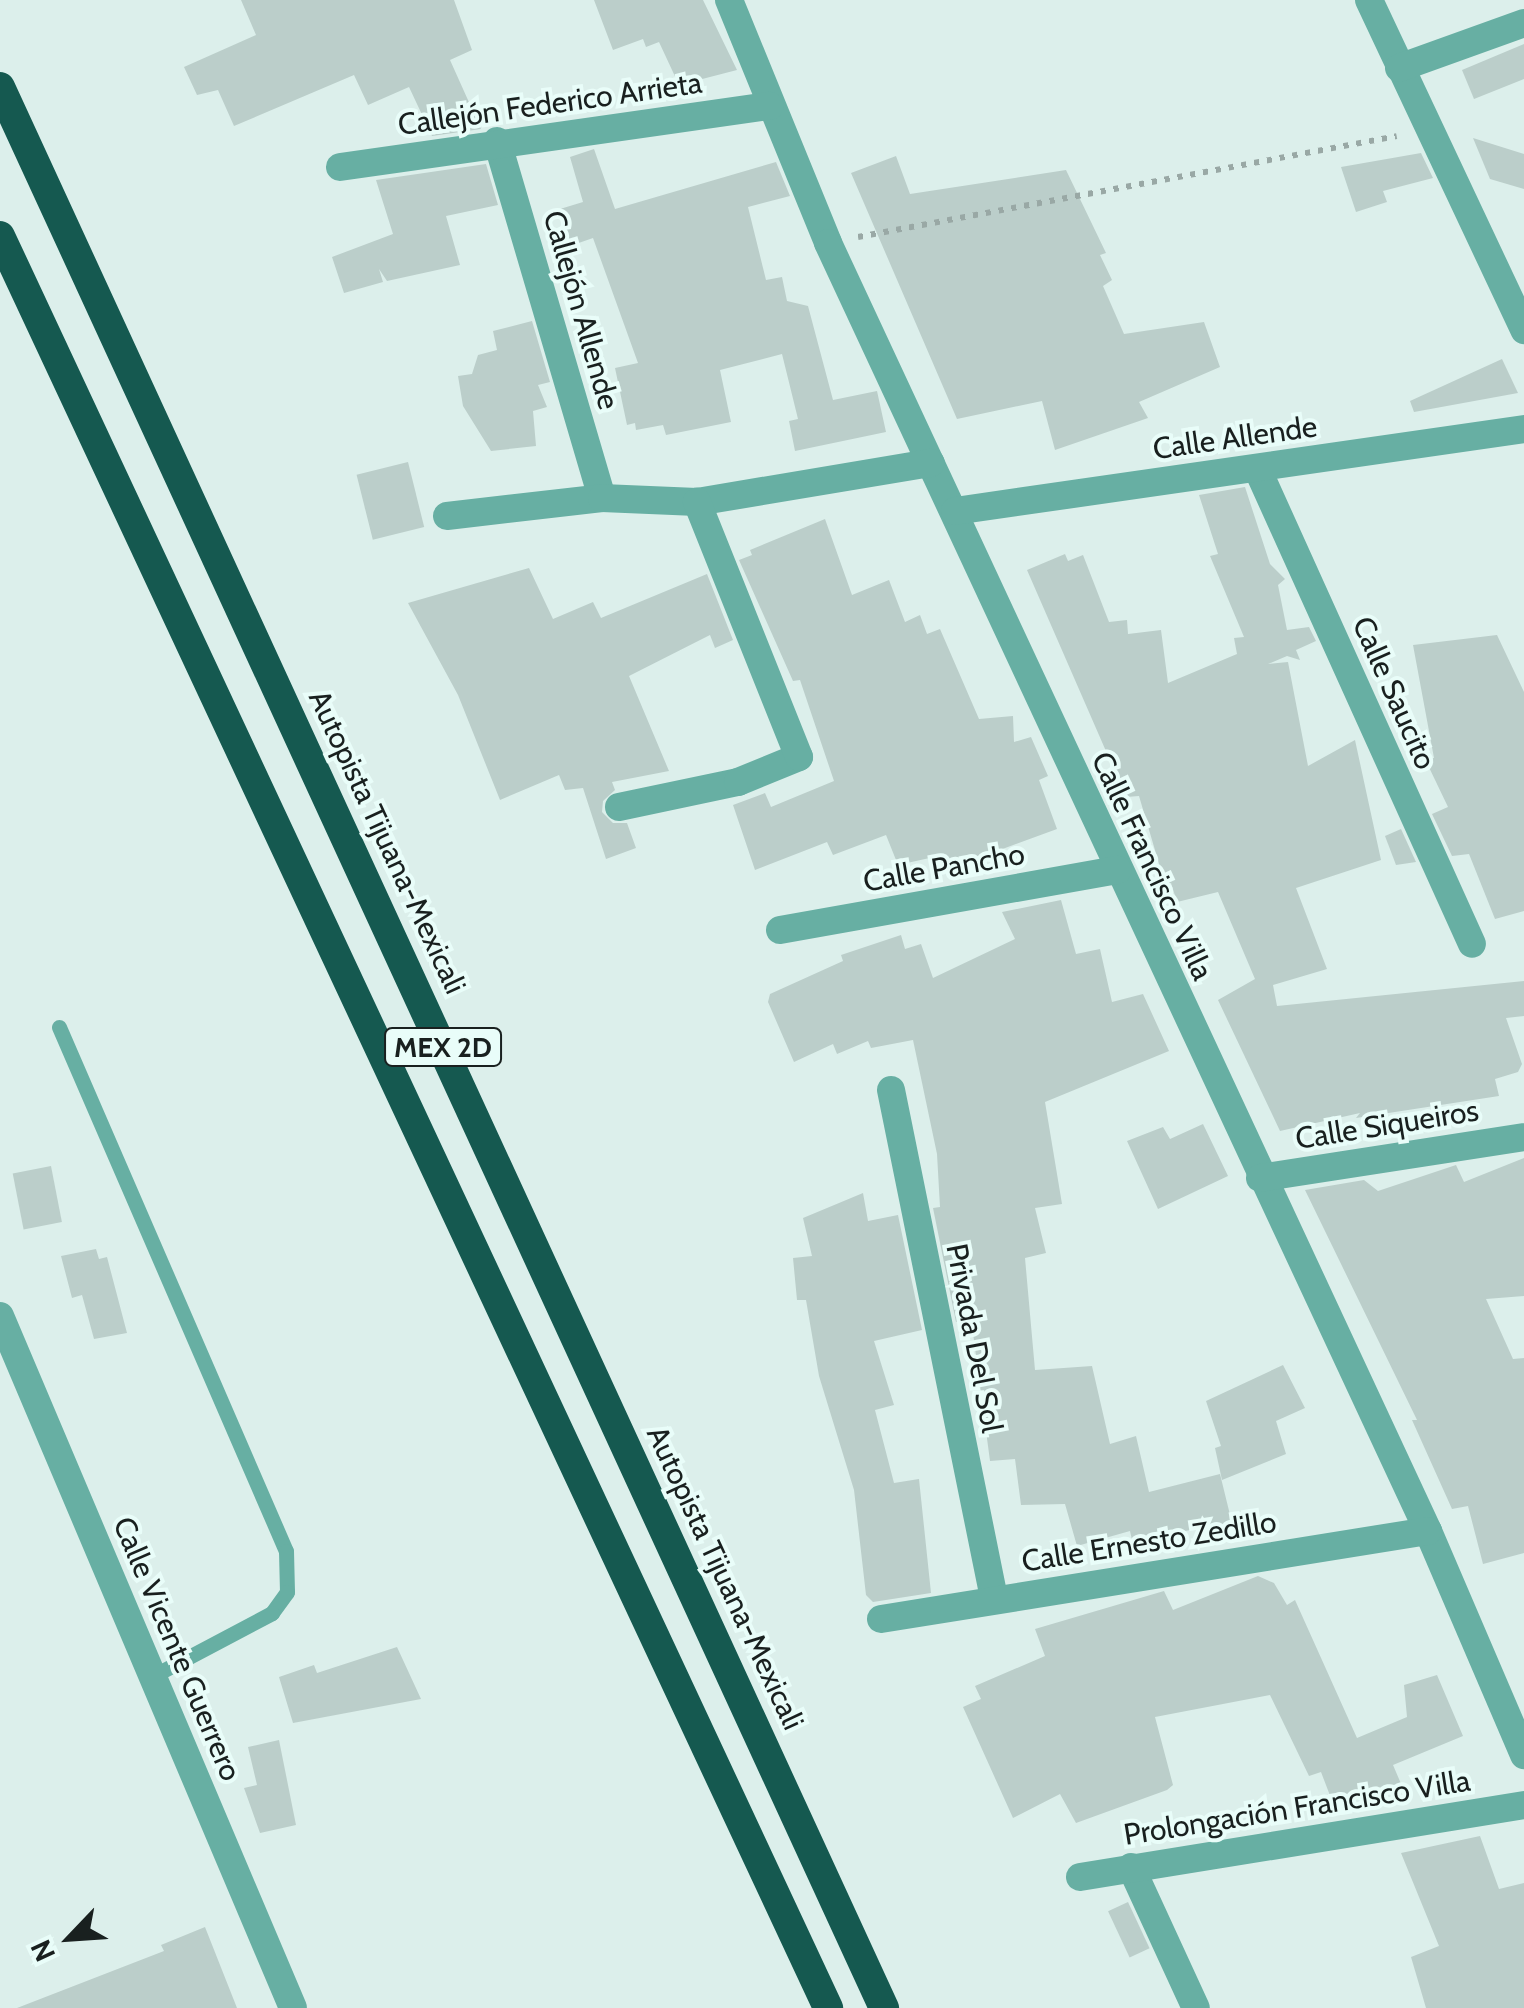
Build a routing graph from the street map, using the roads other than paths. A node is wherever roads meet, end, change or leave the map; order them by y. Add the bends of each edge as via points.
1 (729, 0) edge
2 (1369, 0) edge
3 (1524, 23) edge
4 (1399, 68) junction
5 (0, 87) edge
6 (770, 106) junction
7 (497, 141) junction
8 (340, 168) dead end
9 (0, 236) edge
10 (1524, 330) edge
11 (1524, 428) edge
12 (931, 463) junction
13 (1257, 468) junction
14 (602, 498) junction
15 (697, 502) junction
16 (955, 512) junction
17 (447, 516) dead end
18 (619, 806) dead end
19 (1118, 870) junction
20 (780, 930) dead end
21 (1472, 944) dead end
22 (59, 1028) dead end
23 (891, 1090) dead end
24 (1524, 1137) edge
25 (1260, 1178) junction
26 (0, 1316) edge
27 (1428, 1532) junction
28 (994, 1598) junction
29 (881, 1619) dead end
30 (153, 1676) junction
31 (1524, 1755) edge
32 (1524, 1805) edge
33 (1131, 1867) junction
34 (1080, 1878) dead end
35 (294, 2008) edge
36 (828, 2008) edge
37 (884, 2008) edge
38 (1196, 2008) edge

1 - 6 street, Calle Francisco Villa
2 - 4 street
3 - 4 street
4 - 10 street
5 - 37 highway, Autopista Tijuana-Mexicali / MEX 2D
6 - 7 street, Callejón Federico Arrieta
6 - 12 street, Calle Francisco Villa
7 - 8 street, Callejón Federico Arrieta
7 - 14 street, Callejón Allende
9 - 36 highway, MEX 2D
11 - 13 street, Calle Allende
12 - 15 street
12 - 16 street, Calle Francisco Villa
13 - 16 street, Calle Allende
13 - 21 street, Calle Saucito
14 - 15 street
14 - 17 street
15 - 18 street via 799,757 738,782
16 - 19 street, Calle Francisco Villa
19 - 20 street, Calle Pancho
19 - 25 street, Calle Francisco Villa
22 - 30 lane via 286,1552 287,1592 272,1613
23 - 28 street, Privada Del Sol
24 - 25 street, Calle Siqueiros
25 - 27 street, Calle Francisco Villa
26 - 30 street, Calle Vicente Guerrero
27 - 28 street, Calle Ernesto Zedillo
27 - 31 street, Calle Francisco Villa
28 - 29 street, Calle Ernesto Zedillo
30 - 35 street, Calle Vicente Guerrero
32 - 33 street, Prolongación Francisco Villa
33 - 34 street, Prolongación Francisco Villa
33 - 38 street

